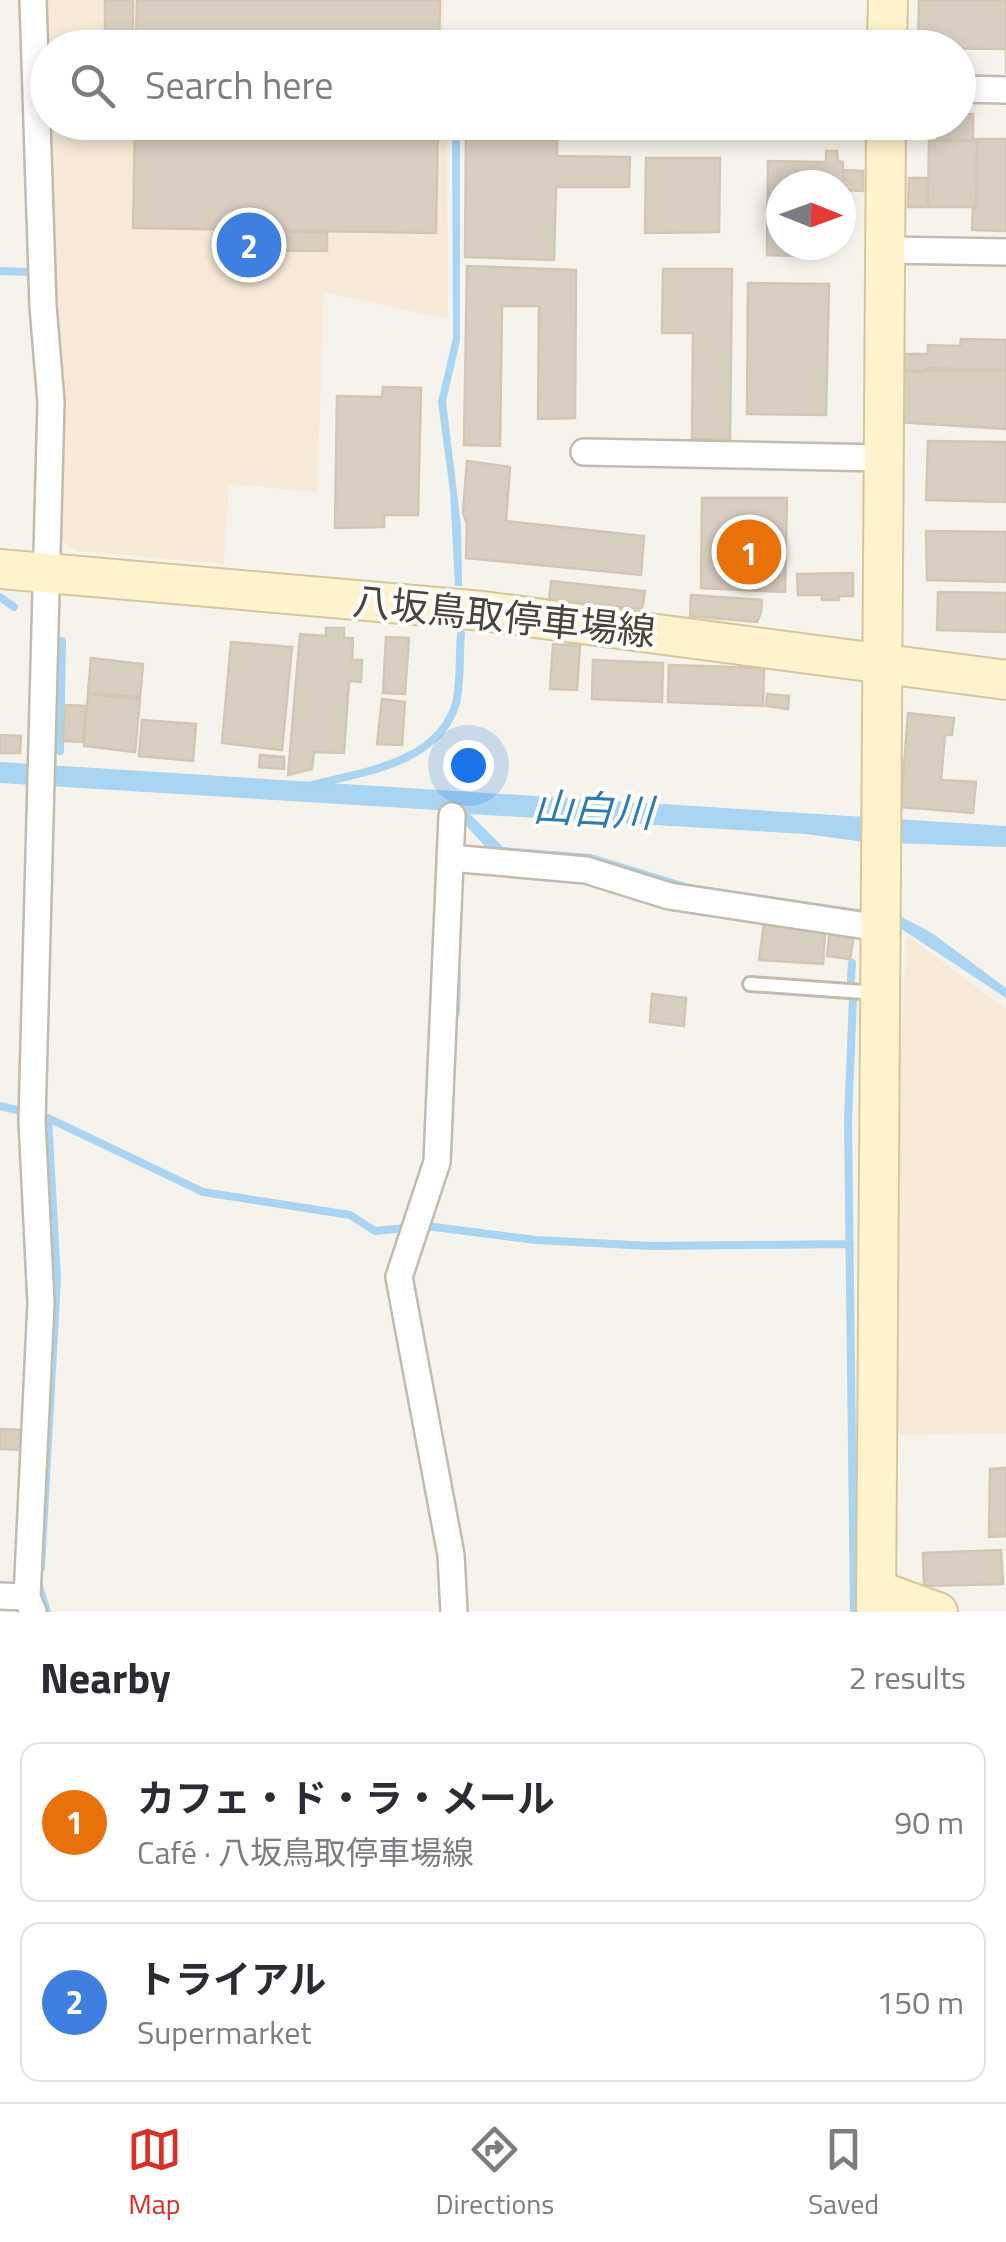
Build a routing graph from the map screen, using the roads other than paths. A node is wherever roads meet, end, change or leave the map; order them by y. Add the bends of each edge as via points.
1 (33, 0) edge
2 (888, 0) edge
3 (34, 30) edge
4 (887, 30) edge
5 (976, 89) edge
6 (1006, 90) edge
7 (38, 140) edge
8 (886, 140) edge
9 (886, 250) junction
10 (1006, 252) edge
11 (584, 452) dead end
12 (883, 458) junction
13 (0, 569) edge
14 (47, 572) junction
15 (881, 667) junction
16 (1006, 680) edge
17 (452, 816) dead end
18 (450, 858) junction
19 (880, 928) junction
20 (750, 984) dead end
21 (880, 993) junction
22 (0, 1596) edge
23 (876, 1601) edge
24 (30, 1604) edge
25 (454, 1612) edge
26 (938, 1612) edge

1 - 3 street
2 - 4 street
5 - 6 street
7 - 14 street via 51,402
8 - 9 street
9 - 10 street
9 - 12 street
11 - 12 street
12 - 15 street
13 - 14 street, 八坂鳥取停車場線
14 - 15 street, 八坂鳥取停車場線 via 482,611
14 - 24 street via 32,1121 40,1303
15 - 16 street, 八坂鳥取停車場線
15 - 19 street
17 - 18 street
18 - 19 street via 586,870 668,896
18 - 25 street via 437,1162 399,1277 451,1556
19 - 21 street
20 - 21 lane
21 - 23 street
22 - 24 street
23 - 26 street

